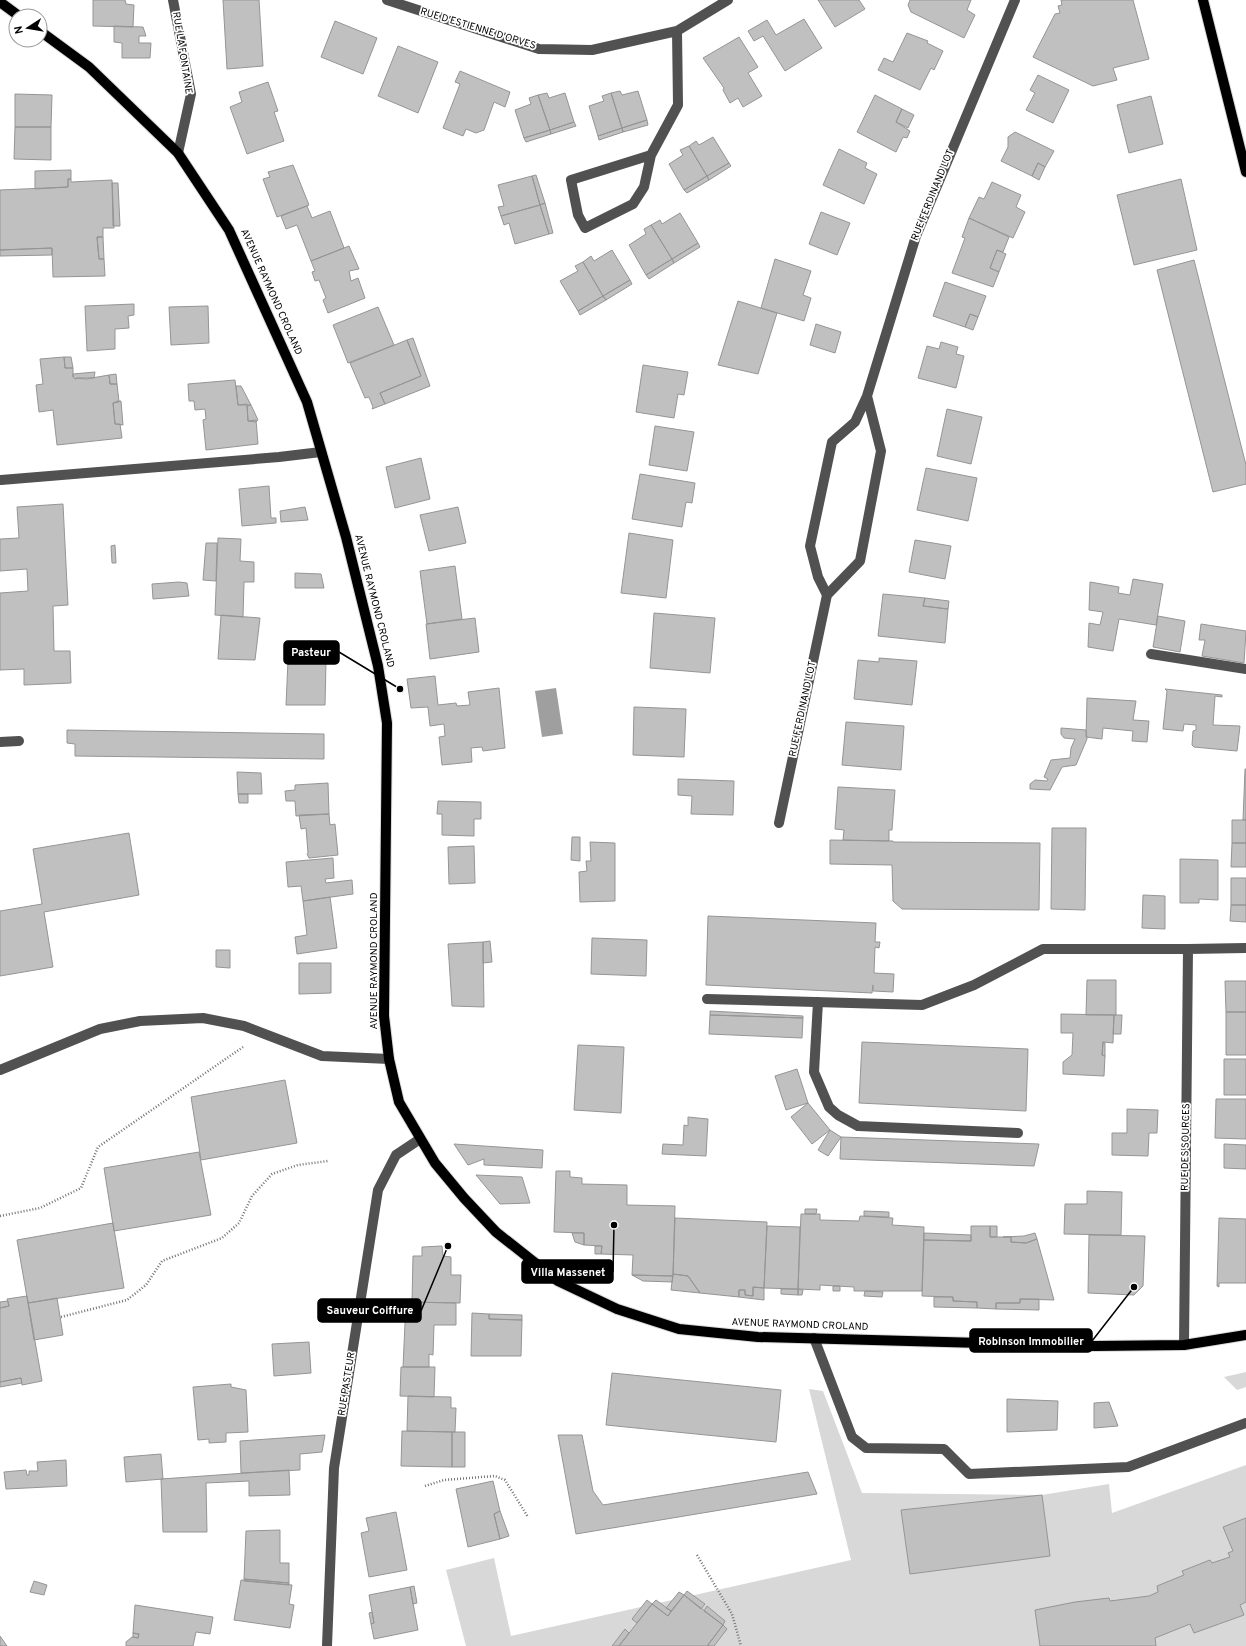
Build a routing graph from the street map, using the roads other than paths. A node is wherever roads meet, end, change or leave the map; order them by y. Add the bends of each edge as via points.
1 (173, 0) edge
2 (387, 0) edge
3 (728, 0) edge
4 (1015, 0) edge
5 (1203, 0) edge
6 (0, 2) edge
7 (8, 8) edge
8 (678, 31) junction
9 (48, 37) edge
10 (178, 153) junction
11 (651, 155) junction
12 (1246, 172) edge
13 (867, 396) junction
14 (322, 452) junction
15 (1, 480) edge
16 (827, 595) junction
17 (1152, 654) dead end
18 (1246, 670) edge
19 (19, 741) dead end
20 (0, 742) edge
21 (779, 823) dead end
22 (1246, 948) edge
23 (1188, 949) junction
24 (707, 999) dead end
25 (818, 1002) junction
26 (389, 1059) junction
27 (0, 1070) edge
28 (1018, 1133) dead end
29 (420, 1139) junction
30 (1246, 1335) edge
31 (814, 1338) junction
32 (1184, 1346) junction
33 (1246, 1423) edge
34 (327, 1646) edge

1 - 10 street, RUE LA FONTAINE via 191,94
2 - 8 street, RUE D'ESTIENNE D'ORVES via 539,49 592,50
3 - 8 street, RUE D'ESTIENNE D'ORVES
4 - 13 street, RUE FERDINAND LOT via 916,236
5 - 12 main road
6 - 7 main road
8 - 11 street via 678,105
9 - 10 main road, AVENUE RAYMOND CROLAND via 89,67
10 - 14 main road, AVENUE RAYMOND CROLAND via 229,230 307,402
11 - 11 street via 644,187 633,204 585,228 578,215 571,180
13 - 16 street via 881,451 860,561
13 - 16 street, RUE FERDINAND LOT via 855,422 832,442 810,546 818,577
14 - 15 street
14 - 26 main road, AVENUE RAYMOND CROLAND via 378,666 387,723 384,1016
16 - 21 street, RUE FERDINAND LOT
17 - 18 street
19 - 20 street
22 - 23 street
23 - 25 street via 1043,950 974,985 922,1005
23 - 32 street, RUE DES SOURCES
24 - 25 street
25 - 28 street via 814,1072 828,1107 838,1115 858,1126
26 - 27 street via 322,1056 244,1026 203,1018 140,1021 100,1029
26 - 29 main road, AVENUE RAYMOND CROLAND via 399,1102
29 - 31 main road, AVENUE RAYMOND CROLAND via 435,1163 496,1232 558,1281 617,1309 679,1329 758,1337
29 - 34 street, RUE PASTEUR via 396,1155 378,1190 334,1468
30 - 32 main road, AVENUE RAYMOND CROLAND
31 - 32 main road, AVENUE RAYMOND CROLAND
31 - 33 street via 852,1438 866,1448 944,1449 969,1474 1128,1467

